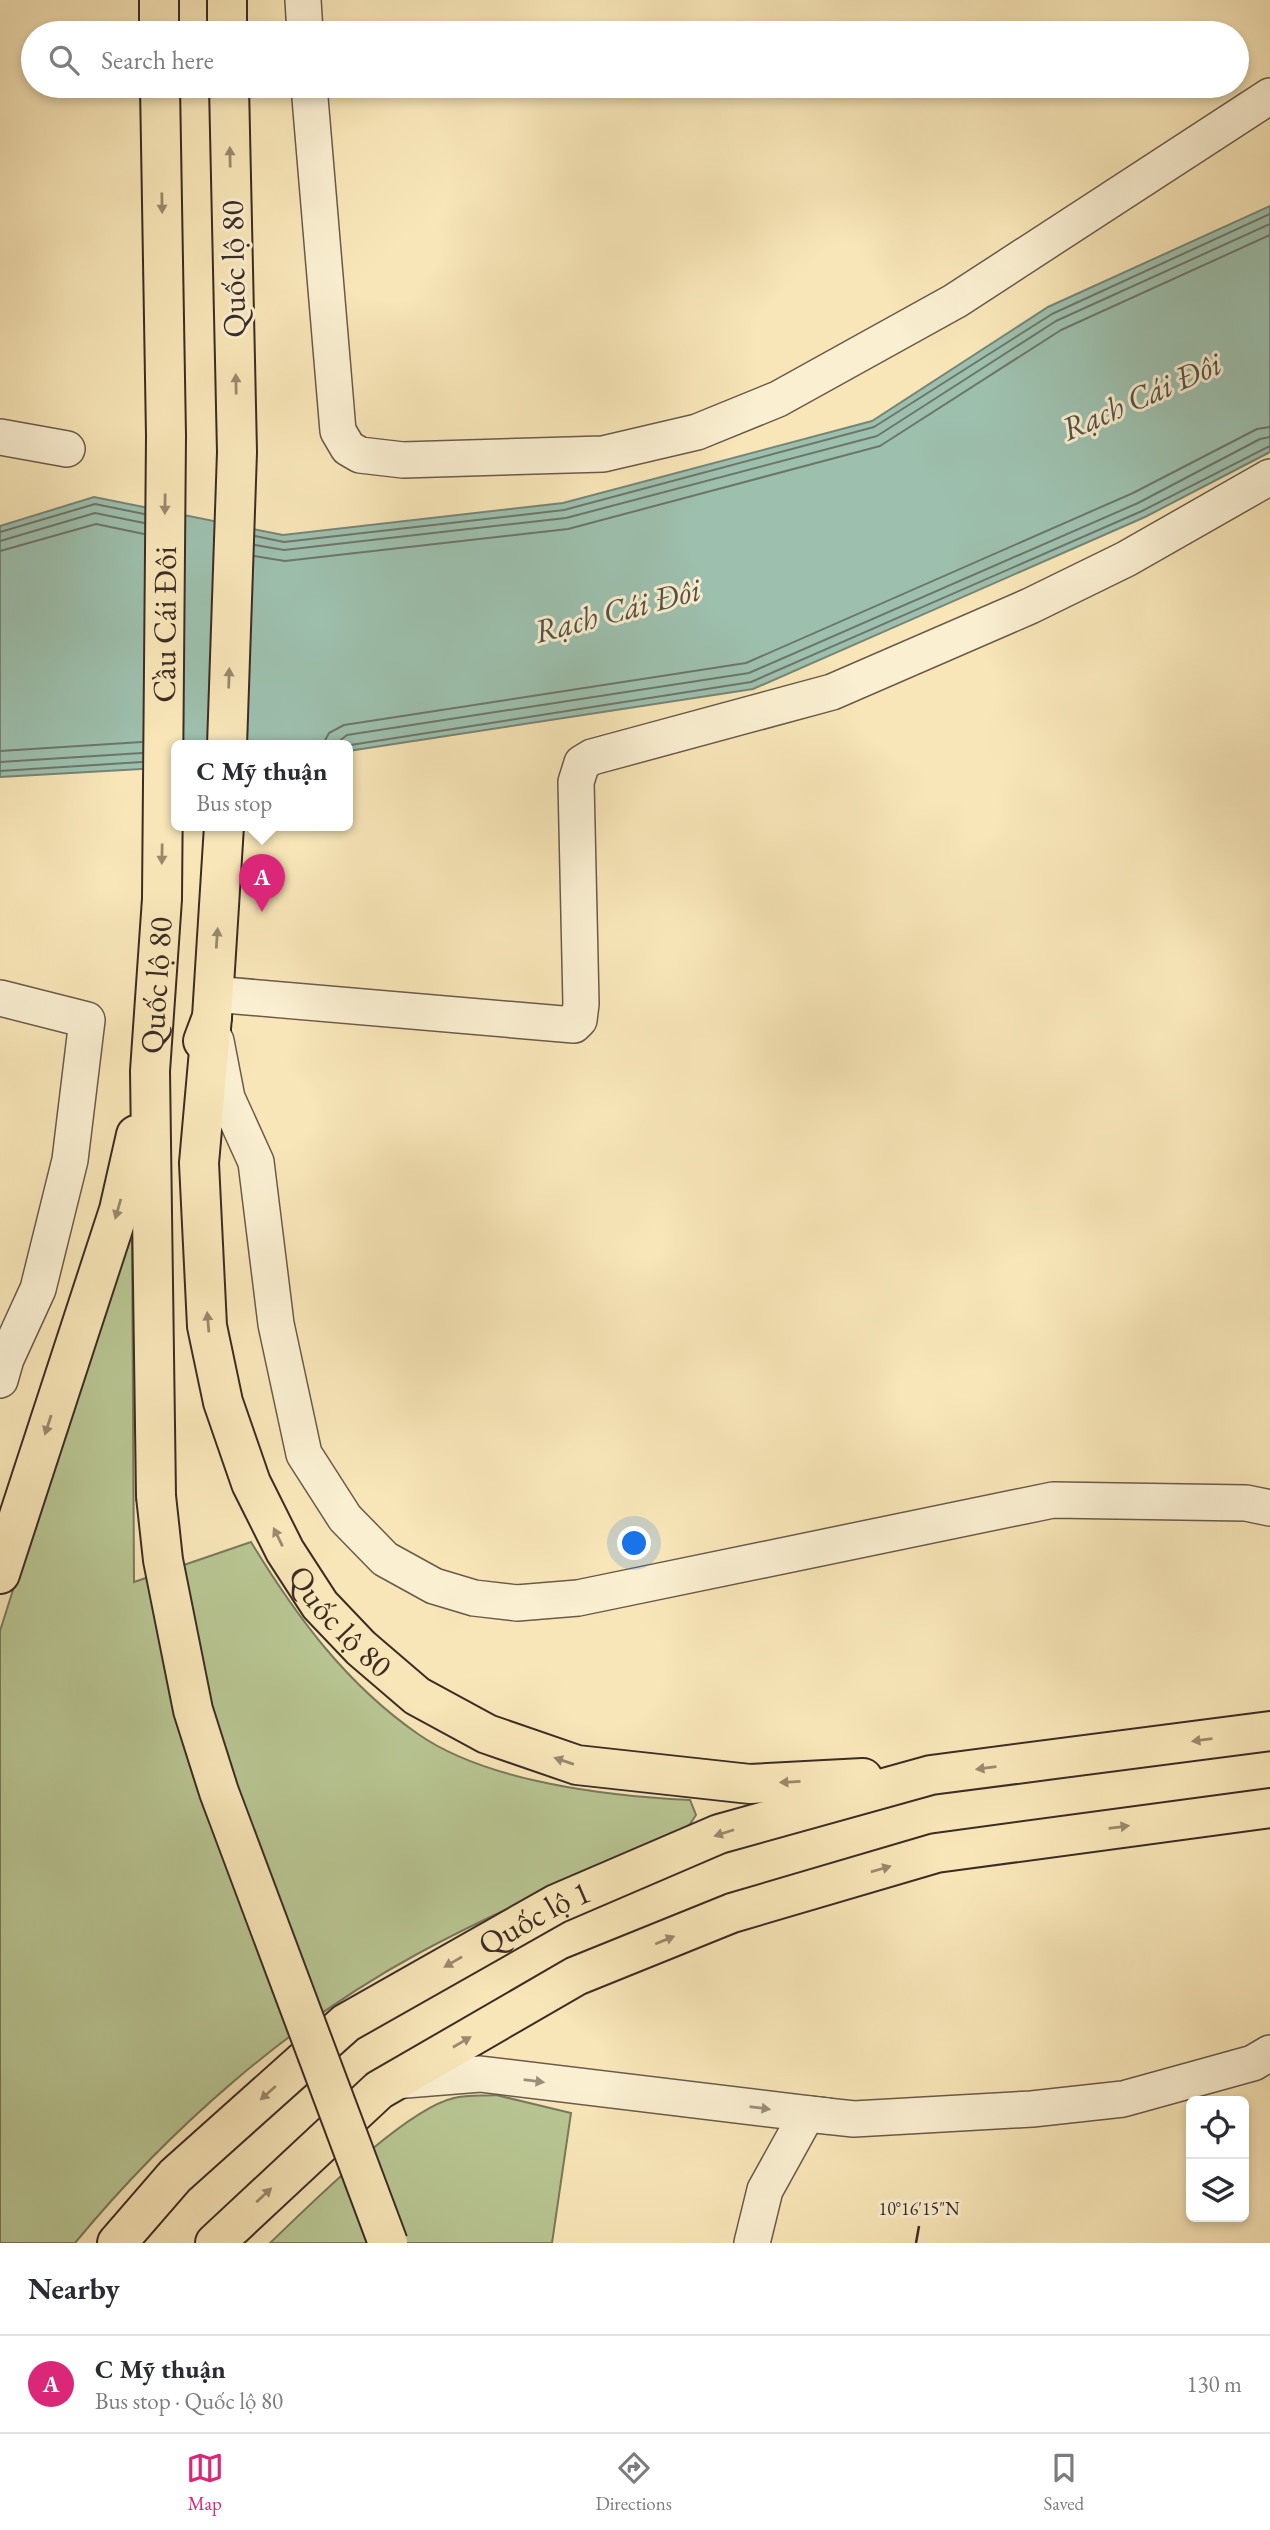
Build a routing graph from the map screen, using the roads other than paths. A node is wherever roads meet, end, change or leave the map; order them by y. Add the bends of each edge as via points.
1 (159, 0) edge
2 (227, 0) edge
3 (303, 0) edge
4 (159, 21) edge
5 (228, 21) edge
6 (304, 21) edge
7 (1270, 96) edge
8 (160, 98) edge
9 (229, 98) edge
10 (310, 98) edge
11 (0, 438) edge
12 (67, 449) dead end
13 (237, 452) joint
14 (1270, 477) edge
15 (227, 740) edge
16 (224, 831) edge
17 (162, 899) joint
18 (0, 998) edge
19 (213, 1006) junction
20 (150, 1071) junction
21 (151, 1192) junction
22 (1, 1376) edge
23 (1270, 1508) edge
24 (0, 1574) edge
25 (1270, 1731) edge
26 (931, 1775) junction
27 (1270, 1808) edge
28 (1270, 2053) edge
29 (393, 2081) junction
30 (854, 2119) junction
31 (117, 2243) edge
32 (215, 2243) edge
33 (388, 2243) edge
34 (752, 2243) edge

1 - 4 highway
2 - 5 highway
3 - 6 street
7 - 10 street via 955,301 743,414 684,436 604,454 403,460 360,456 348,448 338,430
8 -> 17 highway, Cầu Cái Đôi via 166,436
13 -> 9 highway, Quốc lộ 80
11 - 12 street
15 -> 13 highway, Cầu Cái Đôi
14 - 19 street via 1114,565 832,692 582,763 576,782 581,1004 574,1025
19 -> 16 highway, Quốc lộ 80
17 - 20 highway, Quốc lộ 80
18 - 22 street via 87,1020 70,1160 38,1289
19 - 21 highway, Quốc lộ 80
19 - 23 street via 227,1098 256,1161 275,1324 304,1454 345,1518 385,1559 434,1586 474,1598 517,1603 578,1598 1052,1500 1246,1503
26 -> 19 highway, Quốc lộ 80 via 750,1784 577,1765 487,1734 417,1696 320,1605 285,1551 251,1483 223,1402 207,1326 199,1163
20 - 21 highway, Quốc lộ 80
20 -> 24 highway, Quốc lộ 80 via 119,1210
21 - 33 highway, Quốc lộ 80, bridge via 156,1496 163,1560 193,1710 219,1792
25 -> 26 highway, Quốc lộ 1
26 -> 31 highway, Quốc lộ 1 via 719,1834 556,1904 346,2023 175,2176
29 -> 27 highway via 576,1976 732,1913 936,1853
28 - 30 street via 1253,2063 1123,2099
29 -> 30 street via 480,2074
32 -> 29 highway
30 - 34 street via 807,2114 765,2190

